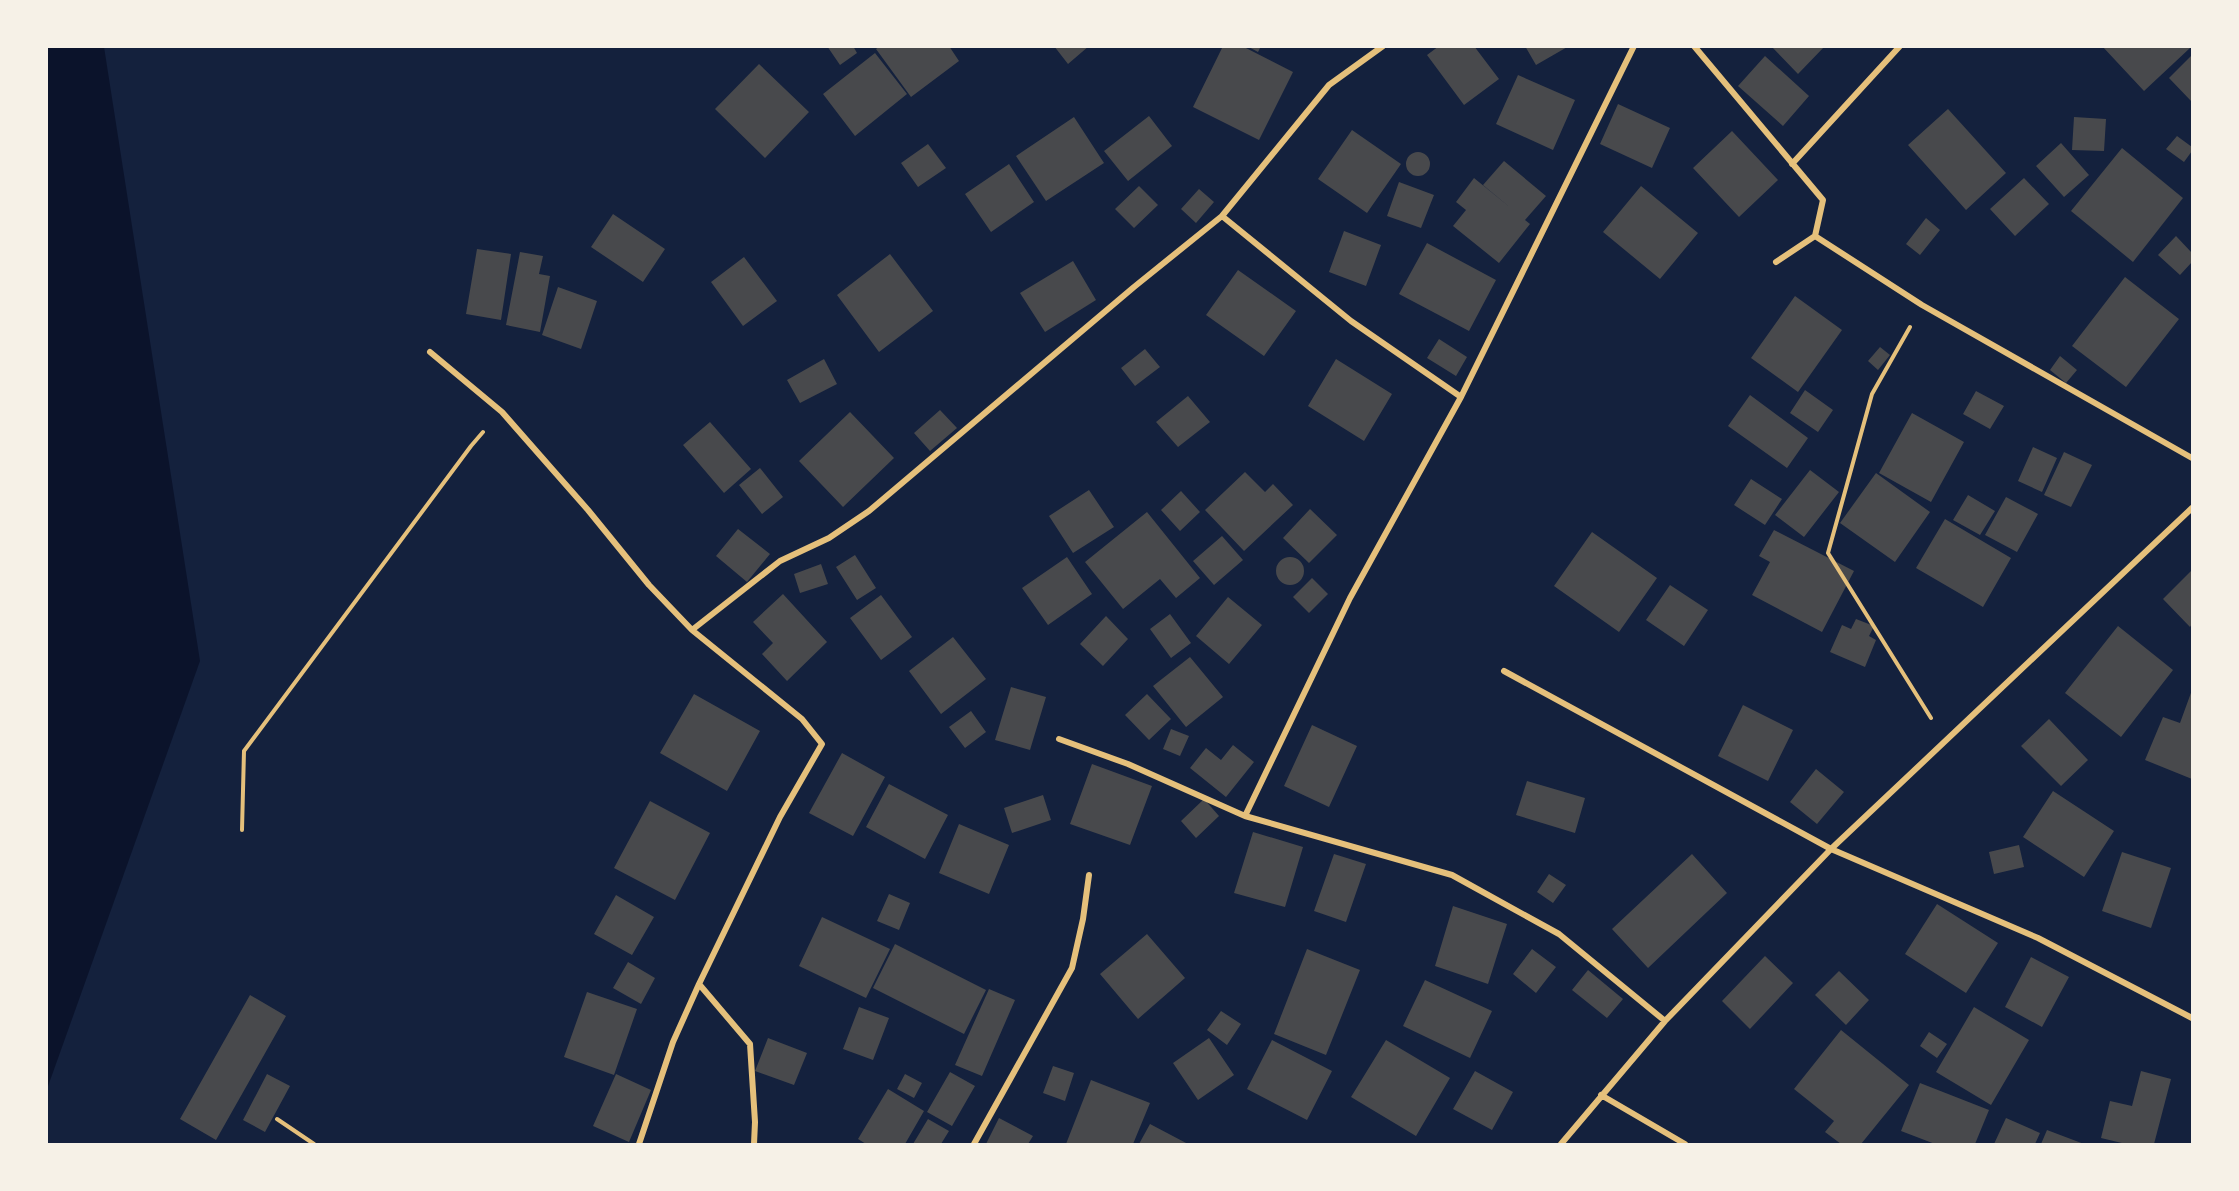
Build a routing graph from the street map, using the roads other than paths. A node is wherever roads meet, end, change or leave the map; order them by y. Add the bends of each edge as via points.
1 (1383, 46) edge
2 (1634, 46) edge
3 (1694, 46) edge
4 (1900, 46) edge
5 (1792, 164) junction
6 (1222, 216) junction
7 (1815, 236) junction
8 (1776, 262) dead end
9 (430, 352) dead end
10 (1461, 397) junction
11 (2193, 458) edge
12 (2193, 508) edge
13 (692, 630) junction
14 (1504, 671) dead end
15 (1059, 738) dead end
16 (1245, 816) junction
17 (1831, 849) junction
18 (1089, 875) dead end
19 (699, 984) junction
20 (2193, 1018) edge
21 (1665, 1021) junction
22 (1601, 1095) junction
23 (639, 1144) edge
24 (754, 1144) edge
25 (974, 1144) edge
26 (1561, 1144) edge
27 (1685, 1144) edge

1 - 6 street via 1329,85
2 - 10 street
3 - 5 street
4 - 5 street
5 - 7 street via 1823,200
6 - 10 street via 1351,321
6 - 13 street via 869,511 829,538 780,561
7 - 8 street
7 - 11 street via 1922,305
9 - 13 street via 502,412
10 - 16 street via 1350,598
12 - 17 street
13 - 19 street via 802,719 822,744 780,817
14 - 17 street
15 - 16 street
16 - 21 street via 1452,875 1559,934
17 - 20 street via 2038,938
17 - 21 street
18 - 25 street via 1072,968
19 - 23 street via 673,1042
19 - 24 street via 750,1044
21 - 22 street
22 - 26 street
22 - 27 street

